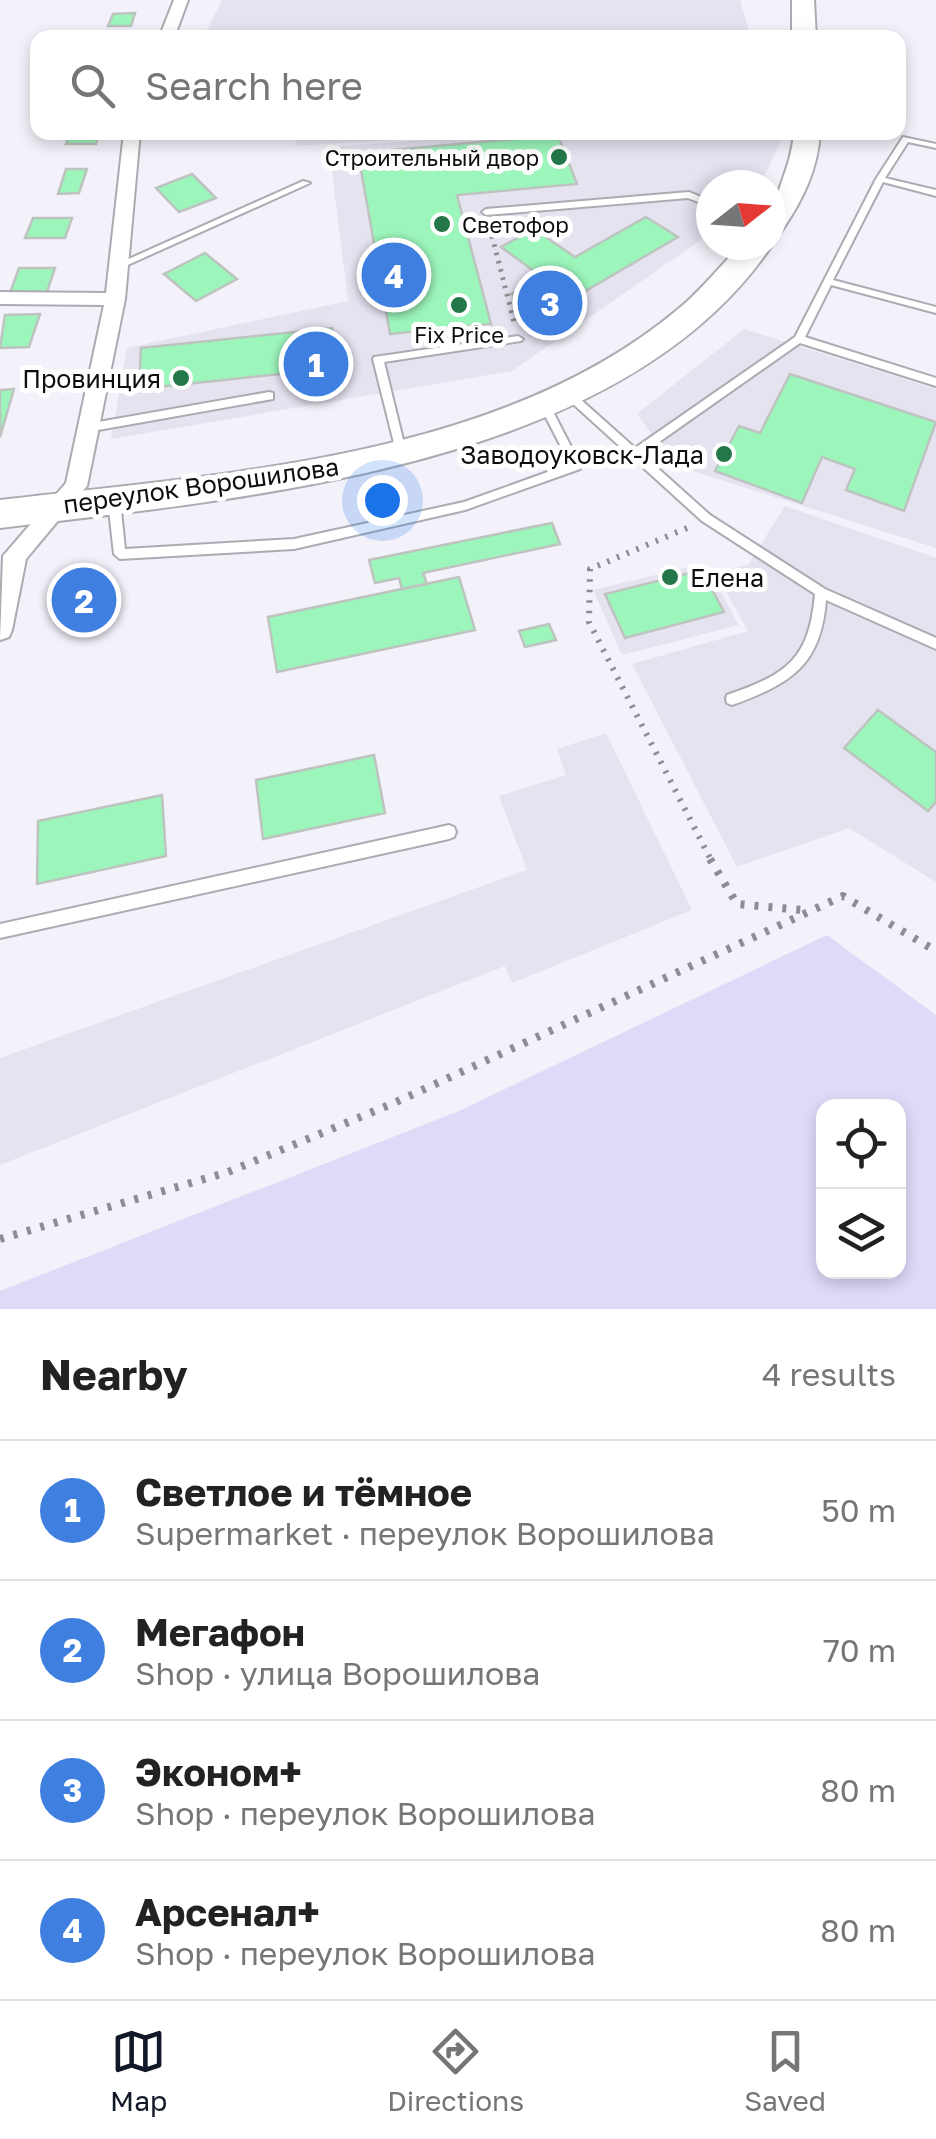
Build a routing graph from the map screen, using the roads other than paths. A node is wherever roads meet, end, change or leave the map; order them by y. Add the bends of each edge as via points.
1 (181, 0) edge
2 (803, 0) edge
3 (169, 30) edge
4 (804, 30) edge
5 (131, 140) edge
6 (807, 140) edge
7 (936, 146) edge
8 (880, 179) junction
9 (306, 183) dead end
10 (936, 193) edge
11 (696, 197) edge
12 (786, 203) edge
13 (486, 212) road end
14 (746, 260) edge
15 (118, 266) junction
16 (829, 282) junction
17 (0, 298) edge
18 (114, 299) junction
19 (936, 310) edge
20 (518, 339) road end
21 (798, 339) junction
22 (936, 382) edge
23 (269, 396) dead end
24 (555, 398) junction
25 (87, 428) junction
26 (401, 452) junction
27 (634, 454) junction
28 (114, 500) junction
29 (54, 507) junction
30 (0, 514) edge
31 (821, 592) junction
32 (0, 630) edge
33 (936, 644) edge
34 (732, 699) dead end
35 (449, 832) dead end
36 (0, 931) edge

1 - 3 street
2 - 4 main road
5 - 15 street
6 - 12 main road
7 - 8 lane via 906,140
8 - 10 lane
8 - 16 lane
9 - 15 lane
11 - 13 lane
14 - 24 main road, переулок Ворошилова via 688,316 637,353
15 - 18 street
16 - 19 lane
16 - 21 lane
17 - 18 street
18 - 25 street
20 - 26 lane via 378,359
21 - 22 lane
21 - 27 lane
23 - 25 lane
24 - 26 main road, переулок Ворошилова
24 - 27 lane
24 - 28 lane via 576,466 446,510 294,544 120,554
25 - 29 street via 76,486
26 - 28 main road, переулок Ворошилова
27 - 31 lane via 706,518
28 - 29 main road, переулок Ворошилова
29 - 30 main road, переулок Ворошилова
29 - 32 street via 15,556
31 - 33 lane
31 - 34 lane via 820,628 804,660 773,685
35 - 36 lane

